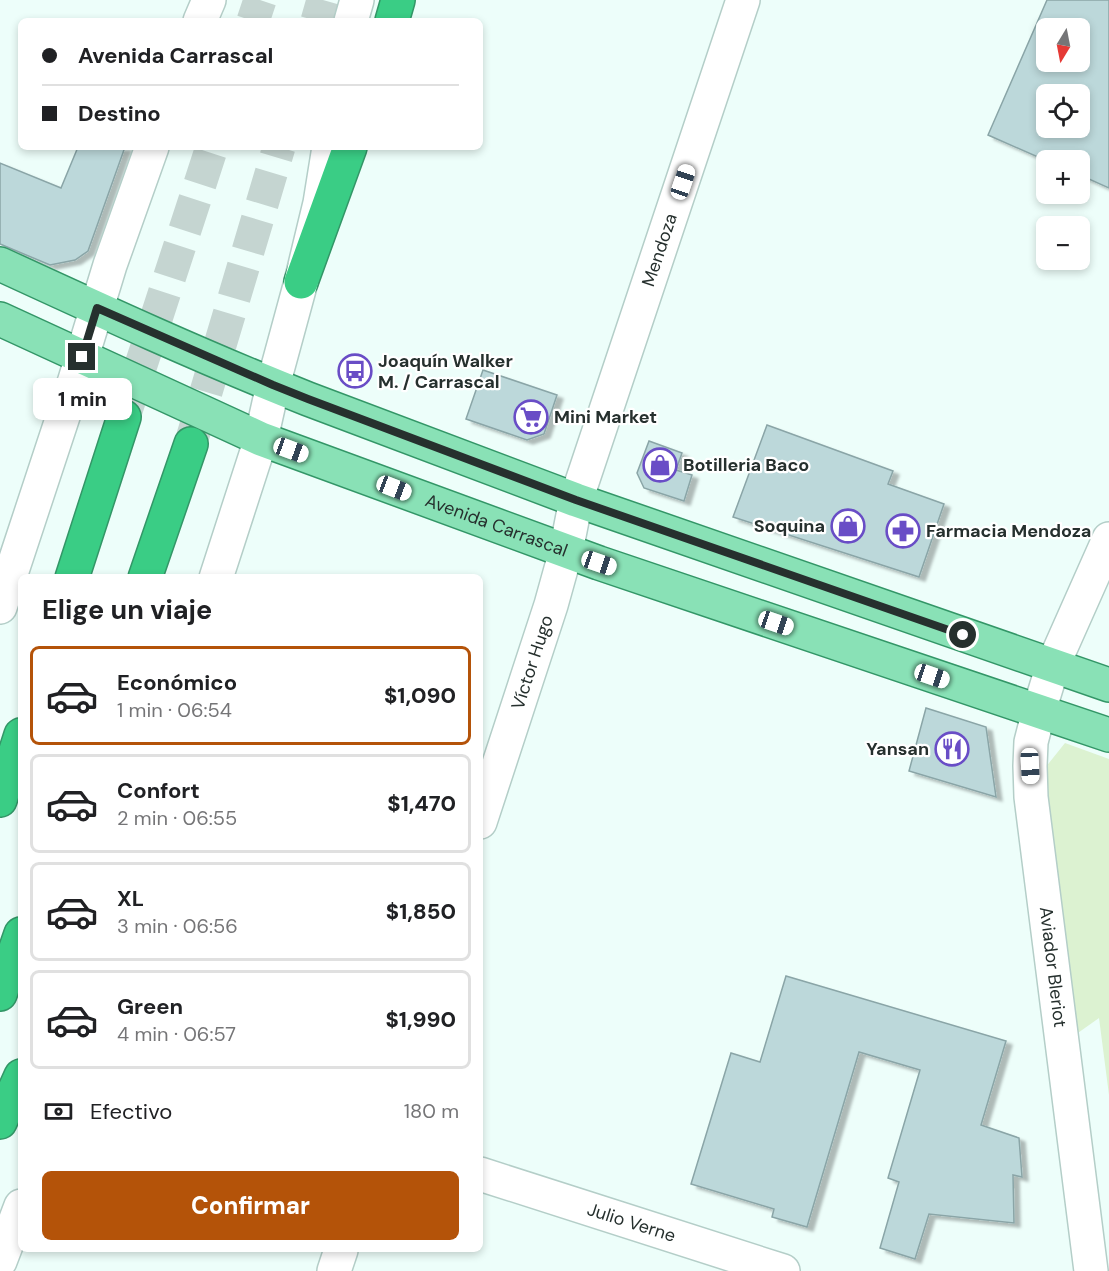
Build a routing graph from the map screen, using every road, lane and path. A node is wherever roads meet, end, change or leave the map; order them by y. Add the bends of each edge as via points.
1 (203, 0) edge
2 (209, 0) edge
3 (357, 0) edge
4 (399, 0) edge
5 (743, 0) edge
6 (199, 18) edge
7 (200, 18) edge
8 (352, 18) edge
9 (393, 18) edge
10 (151, 150) edge
11 (328, 150) edge
12 (350, 150) edge
13 (0, 264) edge
14 (302, 282) junction
15 (97, 308) junction
16 (0, 319) edge
17 (82, 357) junction
18 (273, 385) junction
19 (124, 417) tunnel mouth
20 (261, 438) junction
21 (191, 444) tunnel mouth
22 (576, 500) junction
23 (1109, 539) edge
24 (566, 551) junction
25 (73, 574) edge
26 (146, 574) edge
27 (217, 574) edge
28 (0, 607) edge
29 (1053, 665) junction
30 (1109, 685) edge
31 (1039, 711) junction
32 (1109, 735) edge
33 (18, 744) edge
34 (0, 800) edge
35 (483, 813) edge
36 (18, 943) edge
37 (0, 994) edge
38 (18, 1083) edge
39 (0, 1122) edge
40 (483, 1175) edge
41 (18, 1214) edge
42 (340, 1252) edge
43 (0, 1262) edge
44 (334, 1271) edge
45 (783, 1271) edge
46 (1091, 1271) edge

1 - 6 street
2 - 7 street
3 - 8 street
4 - 9 highway
5 - 22 street, Mendoza
10 - 15 street
11 - 14 street
12 - 14 highway
13 - 15 main road
14 - 18 street
15 - 17 street
15 - 18 main road
16 - 17 main road, Avenida Carrascal
17 - 20 main road, Avenida Carrascal
17 - 28 street
18 - 20 street
18 - 22 main road
19 - 25 highway
20 - 24 main road, Avenida Carrascal
20 - 27 street
21 - 26 highway
22 - 24 street, Víctor Hugo
22 - 29 main road
23 - 29 street, Aviador Bleriot
24 - 31 main road, Avenida Carrascal
24 - 35 street, Víctor Hugo
29 - 30 main road
29 - 31 street, Aviador Bleriot
31 - 32 main road, Avenida Carrascal
31 - 46 street, Aviador Bleriot via 1031,742 1031,798
33 - 34 highway
36 - 37 highway
38 - 39 highway
40 - 45 street, Julio Verne
41 - 43 street
42 - 44 street

